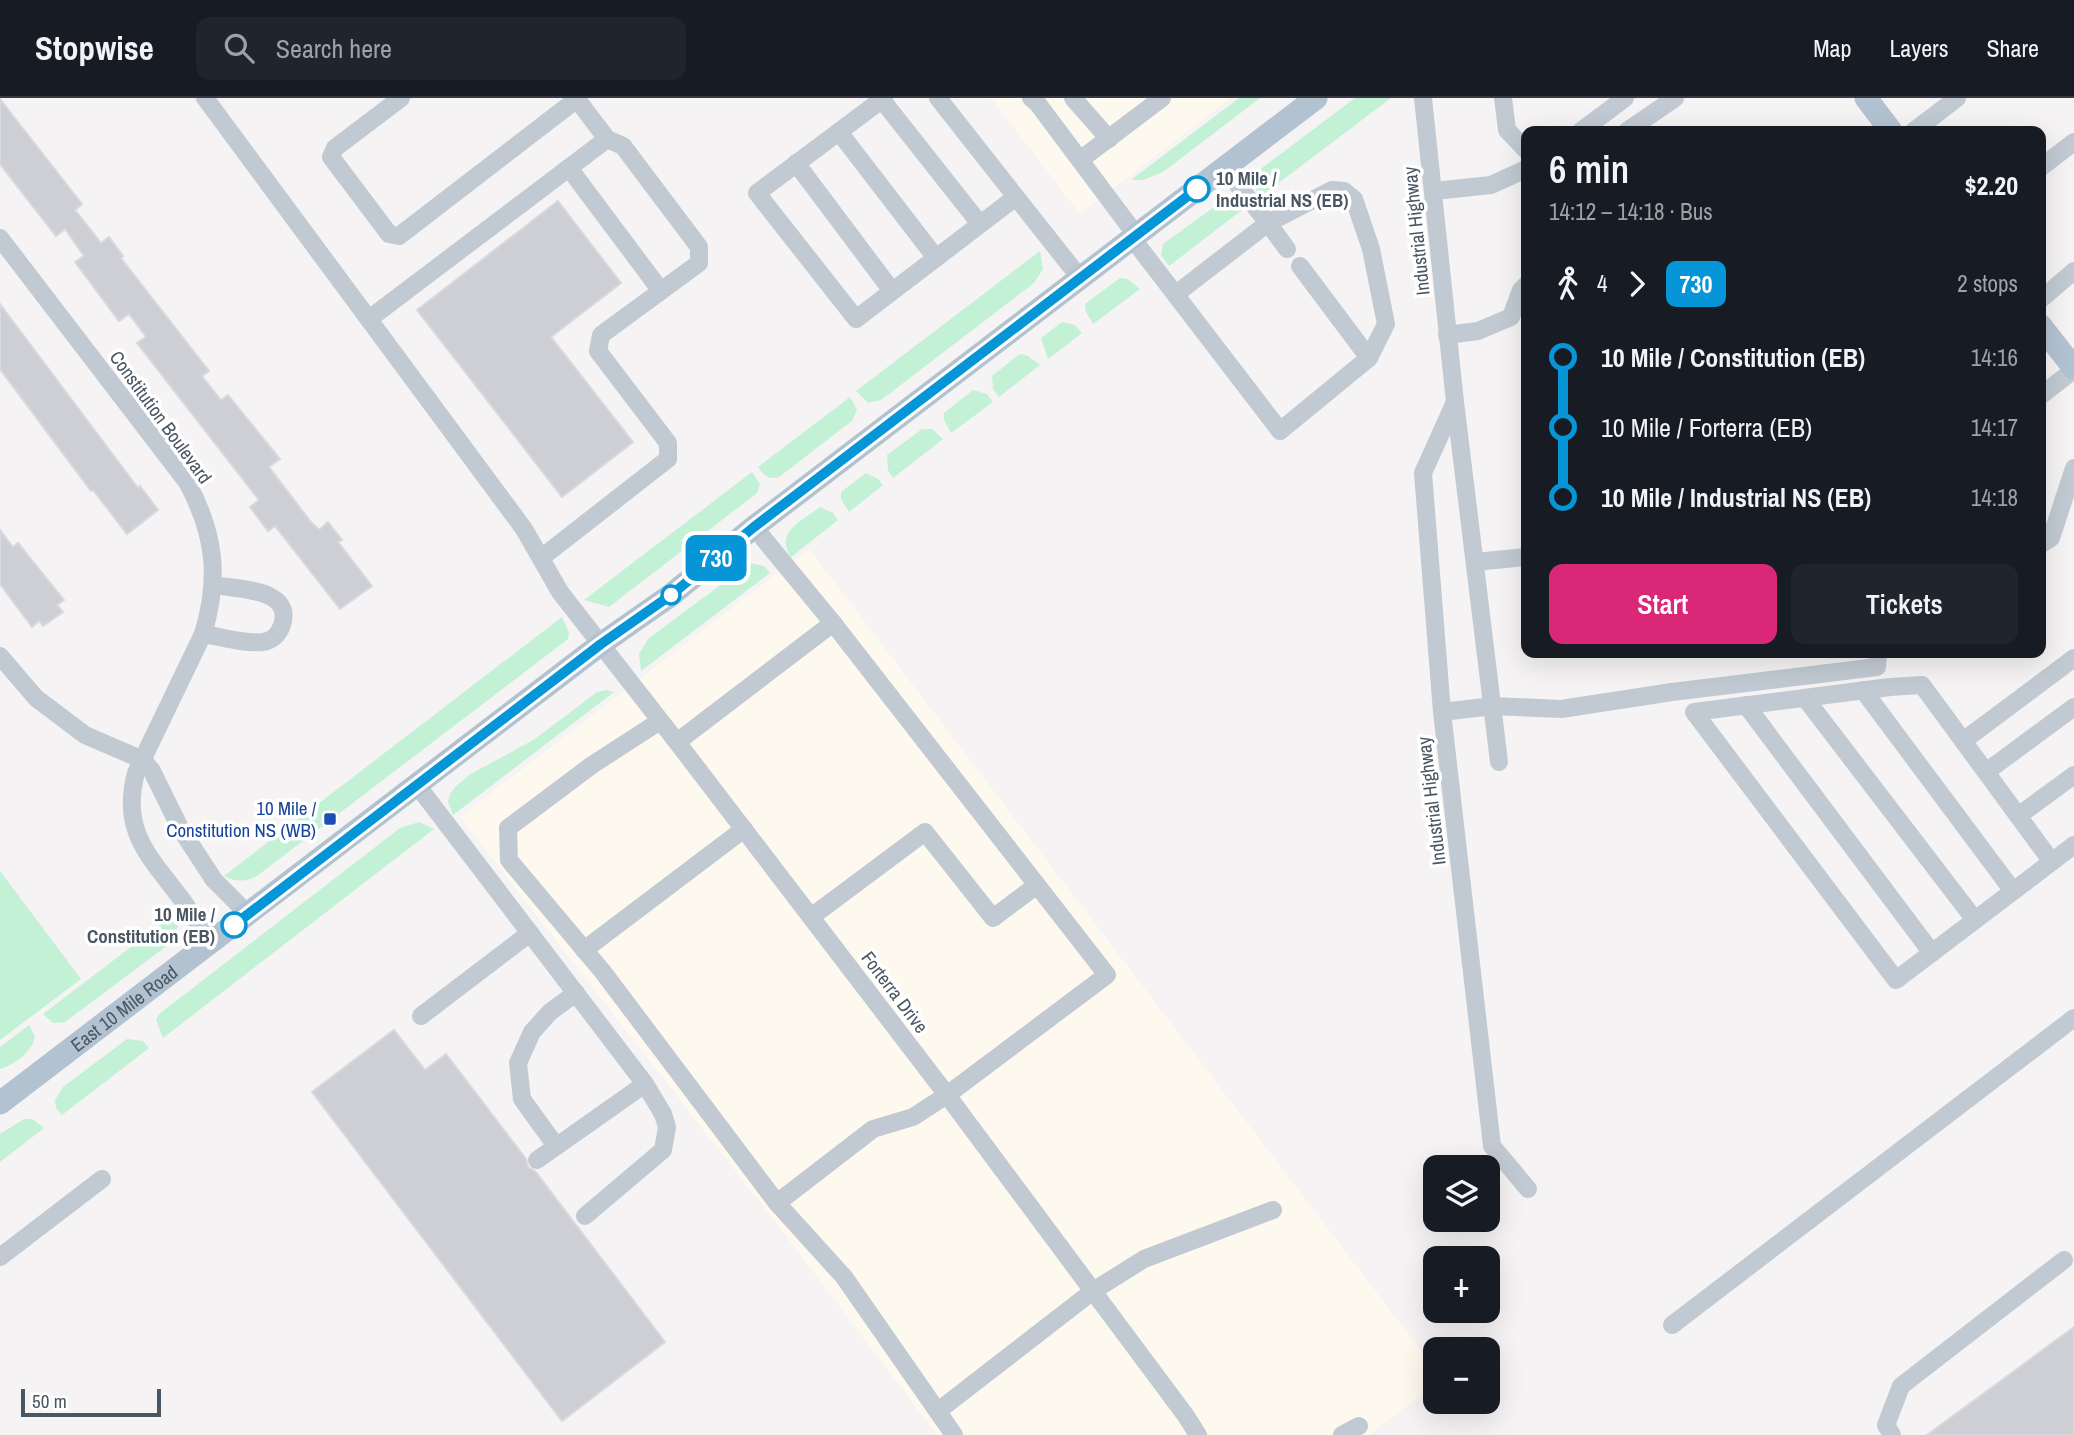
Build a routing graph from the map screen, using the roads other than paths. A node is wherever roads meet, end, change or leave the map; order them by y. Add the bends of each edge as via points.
1 (205, 98) edge
2 (401, 98) edge
3 (939, 98) edge
4 (1031, 98) edge
5 (1073, 98) edge
6 (1163, 98) edge
7 (1316, 98) edge
8 (1423, 98) edge
9 (1503, 98) edge
10 (1625, 98) edge
11 (1675, 98) edge
12 (1866, 98) edge
13 (1957, 98) edge
14 (577, 99) edge
15 (883, 99) edge
16 (1654, 103) edge
17 (1588, 126) edge
18 (1632, 126) edge
19 (1887, 126) edge
20 (1921, 126) edge
21 (839, 132) junction
22 (607, 139) junction
23 (1109, 139) junction
24 (2074, 142) edge
25 (1521, 145) edge
26 (1080, 160) junction
27 (796, 163) junction
28 (2046, 163) edge
29 (569, 168) junction
30 (1224, 168) junction
31 (1521, 171) edge
32 (1434, 191) junction
33 (1016, 197) junction
34 (1268, 223) junction
35 (980, 224) junction
36 (1134, 236) junction
37 (0, 238) edge
38 (1287, 249) dead end
39 (936, 258) junction
40 (1300, 266) dead end
41 (2074, 271) edge
42 (1080, 278) junction
43 (1521, 290) edge
44 (661, 291) junction
45 (892, 291) junction
46 (1175, 294) junction
47 (2046, 295) edge
48 (369, 319) junction
49 (2046, 334) edge
50 (1447, 335) junction
51 (1369, 358) junction
52 (2074, 369) edge
53 (2046, 391) edge
54 (1455, 402) junction
55 (2074, 468) edge
56 (754, 527) junction
57 (2046, 541) edge
58 (1521, 557) edge
59 (541, 558) junction
60 (1475, 562) junction
61 (214, 585) junction
62 (833, 623) junction
63 (203, 635) junction
64 (601, 644) junction
65 (0, 656) edge
66 (2074, 657) edge
67 (1878, 658) edge
68 (1863, 690) junction
69 (1805, 698) junction
70 (1746, 705) junction
71 (1493, 706) junction
72 (2074, 707) edge
73 (1442, 712) junction
74 (660, 721) junction
75 (1963, 741) junction
76 (677, 742) junction
77 (143, 760) junction
78 (1499, 762) dead end
79 (1986, 772) junction
80 (2074, 775) edge
81 (417, 785) junction
82 (2018, 816) junction
83 (744, 829) junction
84 (2074, 845) edge
85 (2052, 862) junction
86 (1037, 885) junction
87 (2013, 891) junction
88 (247, 914) junction
89 (811, 917) junction
90 (1975, 920) junction
91 (530, 933) junction
92 (210, 943) junction
93 (584, 950) junction
94 (1932, 953) junction
95 (576, 993) junction
96 (421, 1017) dead end
97 (2074, 1018) edge
98 (645, 1084) junction
99 (947, 1096) junction
100 (0, 1103) edge
101 (556, 1146) junction
102 (537, 1160) dead end
103 (102, 1180) dead end
104 (1528, 1189) dead end
105 (777, 1203) junction
106 (1273, 1210) dead end
107 (585, 1216) dead end
108 (0, 1257) edge
109 (2064, 1260) dead end
110 (1093, 1292) junction
111 (1672, 1325) dead end
112 (938, 1410) junction
113 (1359, 1426) dead end
114 (954, 1435) edge
115 (1198, 1435) edge
116 (1342, 1435) edge
117 (1892, 1435) edge

1 - 48 street, Forterra Drive
2 - 14 street via 335,148 331,157 389,234 399,236
3 - 33 street
4 - 26 street
5 - 23 street
6 - 23 street
7 - 30 main road, East 10 Mile Road
8 - 32 street, Industrial Highway
9 - 25 street via 1507,130
10 - 17 street
11 - 16 street
12 - 19 main road
13 - 20 street
14 - 22 street
15 - 21 street
15 - 35 street
16 - 18 street
21 - 27 street
21 - 39 street
22 - 29 street
22 - 44 street via 622,146 699,247 699,263
23 - 26 street
24 - 28 street
26 - 36 street
27 - 45 street
27 - 45 street via 757,192 856,319
29 - 44 street
29 - 48 street
30 - 34 street
30 - 36 main road, East 10 Mile Road
31 - 32 street via 1491,185
32 - 50 street, Industrial Highway
33 - 35 street
33 - 42 street
34 - 38 street
34 - 46 street
34 - 51 street via 1332,190 1344,191 1354,199 1371,249 1385,324
35 - 39 street
36 - 42 main road, East 10 Mile Road
36 - 46 street
37 - 61 street, Constitution Boulevard via 187,482 206,526
39 - 45 street
40 - 51 street
41 - 47 street
42 - 56 main road, East 10 Mile Road
43 - 50 street via 1511,317 1478,331
44 - 59 street via 601,335 598,351 668,443 668,459
46 - 51 street via 1280,431
48 - 59 street, Forterra Drive
49 - 52 main road
50 - 54 street, Industrial Highway
52 - 53 street
54 - 60 street, Industrial Highway
54 - 73 street, Industrial Highway via 1423,473
55 - 57 street
56 - 62 street
56 - 64 main road, East 10 Mile Road via 671,595
58 - 60 street
59 - 64 street, Forterra Drive via 560,592
60 - 71 street, Industrial Highway
61 - 63 street, Constitution Boulevard
61 - 63 street via 271,595 283,613 282,628 261,643
62 - 76 street
62 - 86 street
63 - 77 street, Constitution Boulevard
64 - 74 street, Forterra Drive
64 - 81 main road, East 10 Mile Road
65 - 77 street via 36,698 85,735
66 - 75 street
67 - 71 street via 1877,667 1560,709
68 - 69 street
68 - 75 street via 1922,685
68 - 87 street
69 - 70 street
69 - 90 street
70 - 94 street
70 - 94 street via 1694,712 1896,980
71 - 73 street
71 - 78 street, Industrial Highway
72 - 79 street
73 - 104 street, Industrial Highway via 1492,1146
74 - 76 street, Forterra Drive
74 - 93 street via 508,828 509,860
75 - 79 street
76 - 83 street, Forterra Drive
77 - 88 street via 214,880
77 - 92 street, Constitution Boulevard via 132,790 132,815 146,855
79 - 82 street
80 - 82 street
81 - 88 main road, East 10 Mile Road
81 - 91 street
82 - 85 street
83 - 89 street, Forterra Drive
83 - 93 street
84 - 85 street
85 - 87 street
86 - 89 street via 993,918 925,832
86 - 99 street via 1107,975
87 - 90 street
88 - 92 main road, East 10 Mile Road
89 - 99 street, Forterra Drive
90 - 94 street
91 - 95 street
91 - 96 street
92 - 100 main road, East 10 Mile Road
93 - 105 street
95 - 98 street
95 - 101 street via 532,1032 518,1063 523,1099
97 - 111 street
98 - 101 street
98 - 107 street via 667,1128 663,1150
99 - 105 street via 913,1117 873,1129
99 - 110 street, Forterra Drive
101 - 102 street
103 - 108 street
105 - 112 street via 844,1277
106 - 110 street via 1144,1259
109 - 117 street via 1901,1385 1886,1425
110 - 112 street
110 - 115 street, Forterra Drive
112 - 114 street
113 - 116 street

